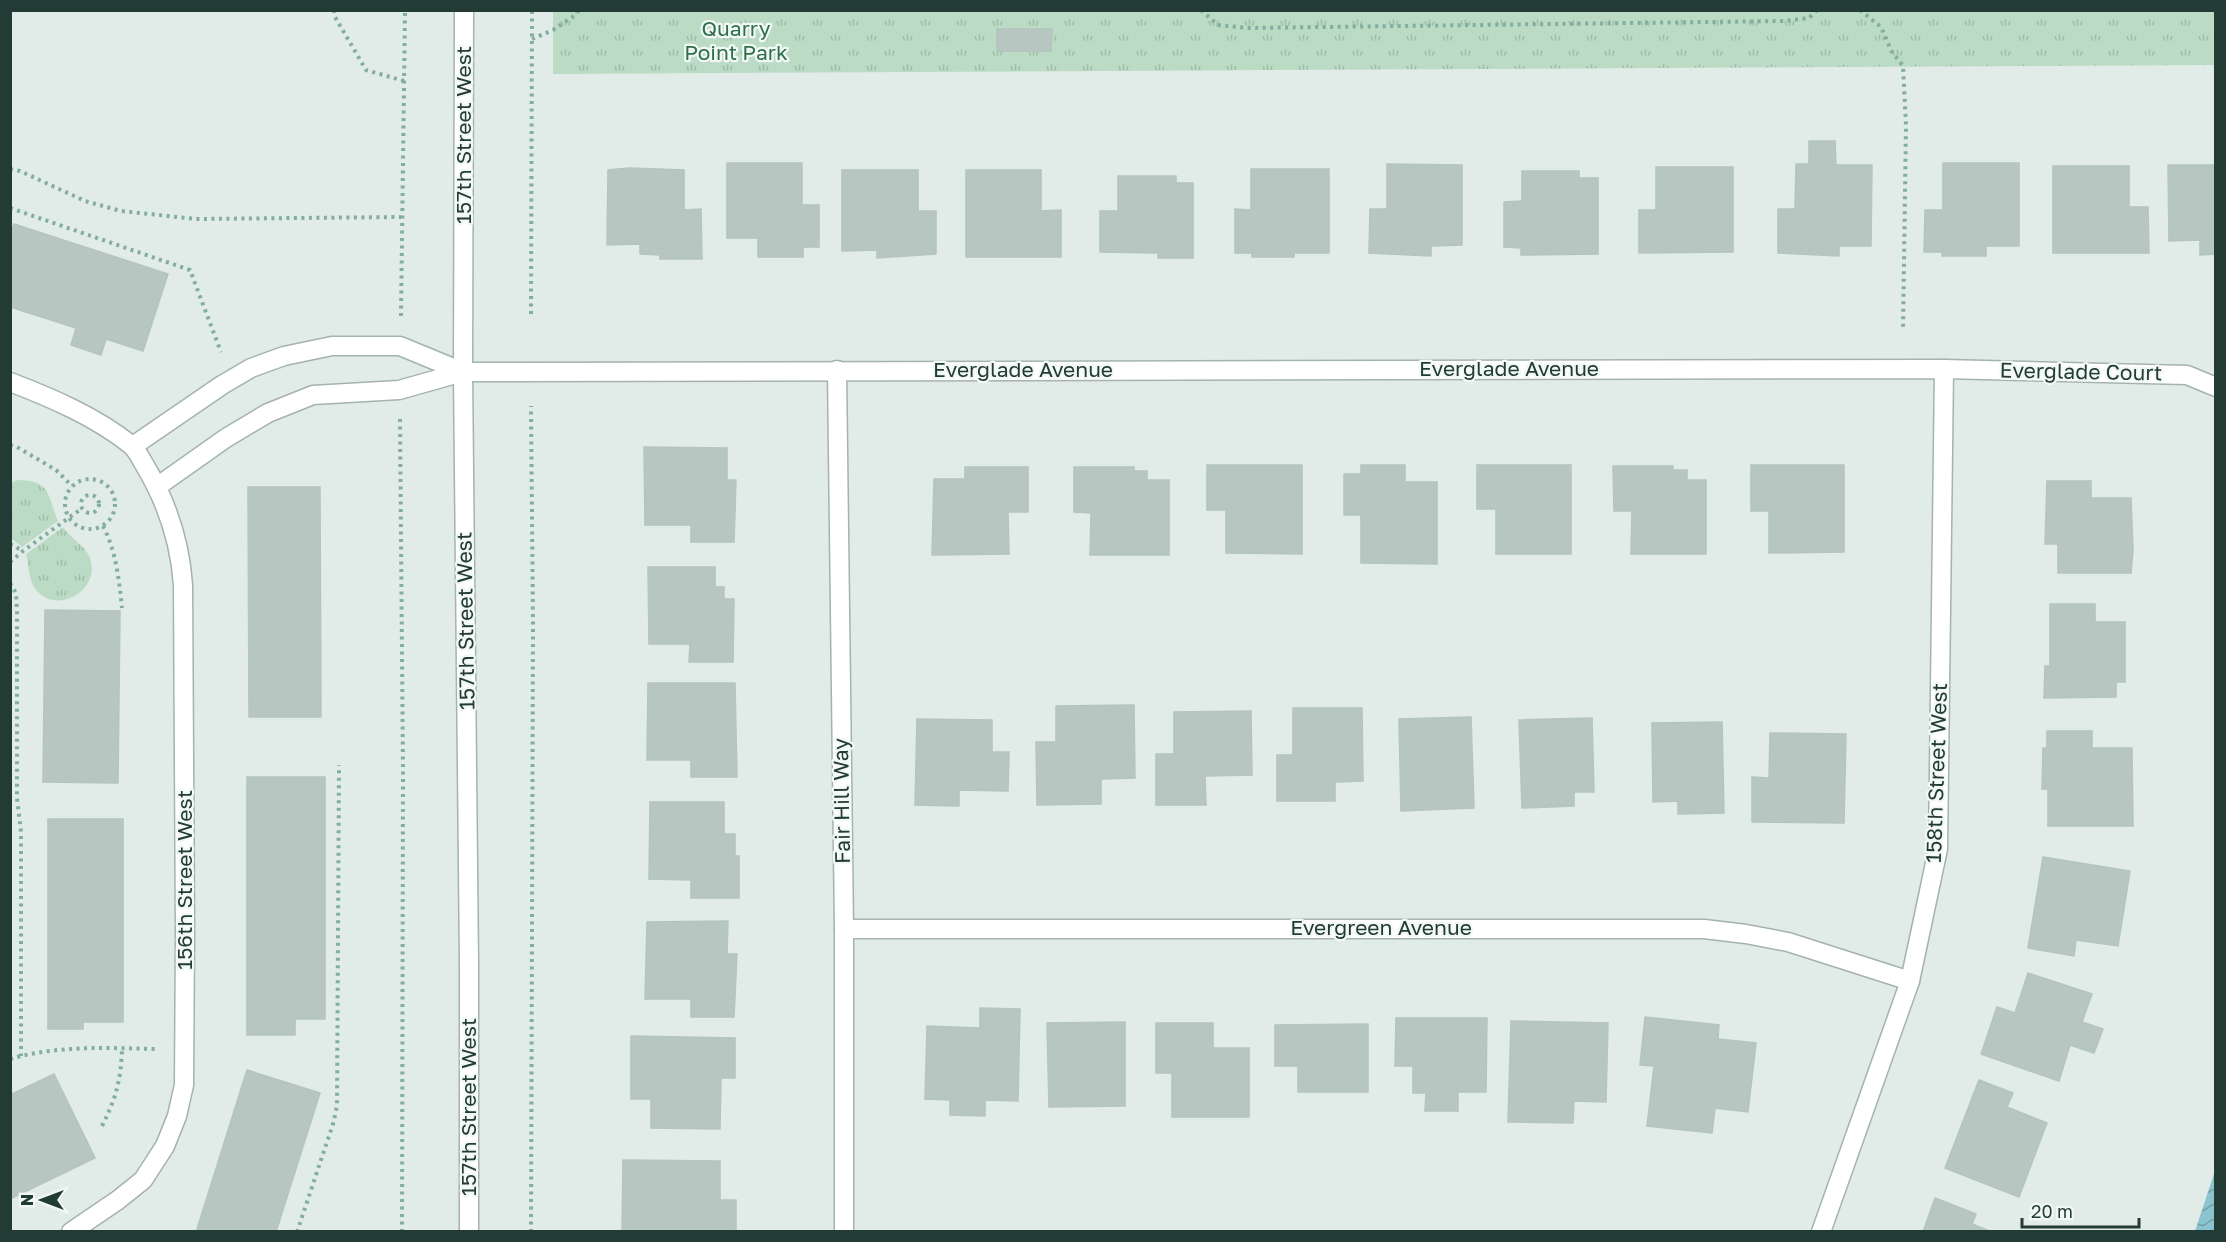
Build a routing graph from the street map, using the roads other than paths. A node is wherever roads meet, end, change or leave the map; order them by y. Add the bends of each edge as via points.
1 (464, 10) edge
2 (1944, 369) junction
3 (837, 370) junction
4 (463, 372) junction
5 (10, 382) edge
6 (2216, 387) edge
7 (133, 446) junction
8 (158, 486) junction
9 (844, 929) junction
10 (1910, 981) junction
11 (71, 1232) edge
12 (469, 1232) edge
13 (844, 1232) edge
14 (1821, 1232) edge

1 - 4 street, 157th Street West
2 - 3 street, Everglade Avenue
2 - 6 street, Everglade Court via 2187,375
2 - 10 street, 158th Street West via 1938,849
3 - 4 street, Everglade Avenue
3 - 9 street, Fair Hill Way
4 - 7 street, Everglade Avenue via 400,346 332,346 284,356 251,368 222,385
4 - 8 street via 399,390 313,395 268,413
4 - 12 street, 157th Street West
5 - 7 street via 90,418
7 - 8 street
8 - 11 street, 156th Street West via 176,537 183,585 184,1085 165,1146 143,1180
9 - 10 street, Evergreen Avenue via 1704,929 1788,942
9 - 13 street, Fair Hill Way
10 - 14 street, 158th Street West

